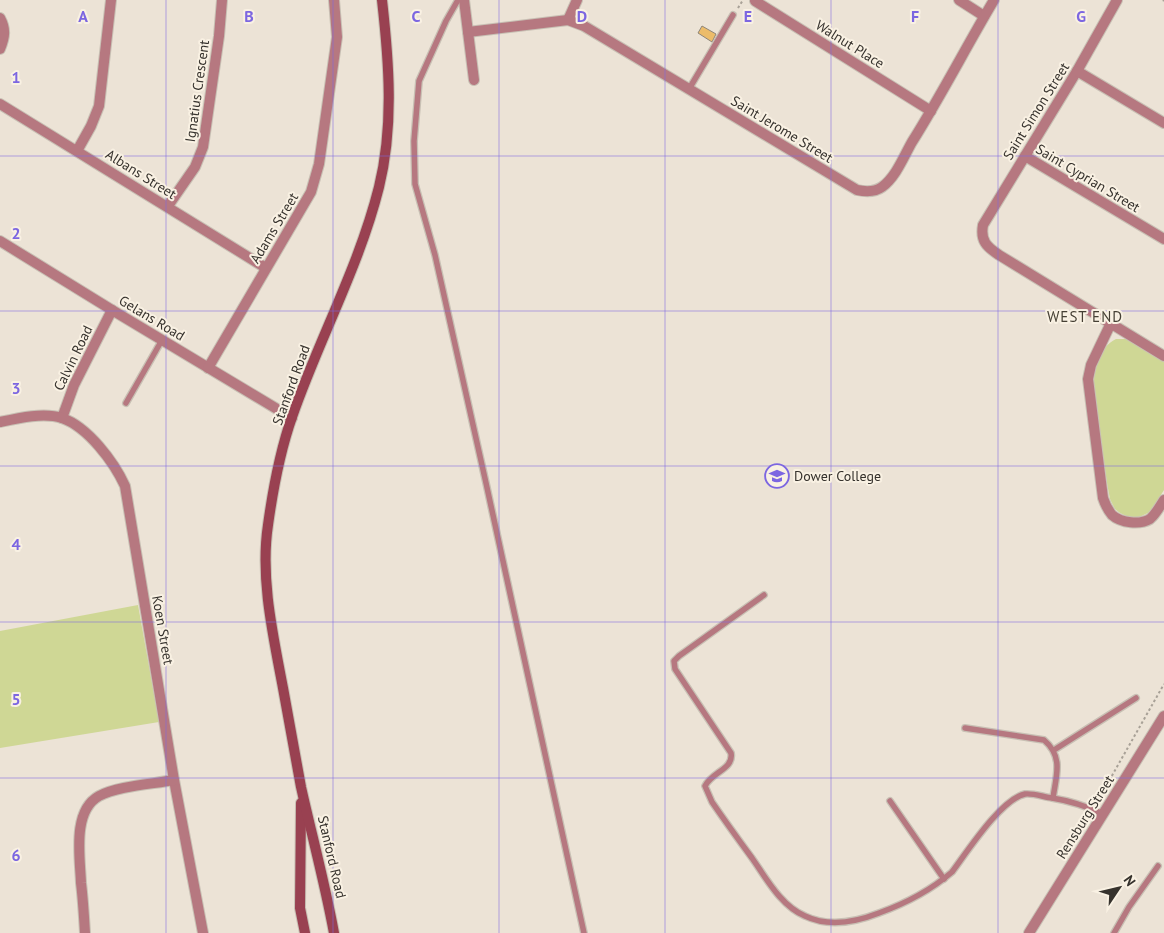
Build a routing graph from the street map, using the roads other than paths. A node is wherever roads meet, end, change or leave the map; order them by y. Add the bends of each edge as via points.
1 (111, 0) edge
2 (222, 0) edge
3 (334, 0) edge
4 (382, 0) edge
5 (458, 0) edge
6 (464, 0) edge
7 (576, 0) edge
8 (959, 0) edge
9 (994, 0) edge
10 (1117, 0) edge
11 (755, 2) dead end
12 (732, 15) road end
13 (984, 16) junction
14 (0, 18) edge
15 (568, 20) junction
16 (468, 32) junction
17 (0, 49) edge
18 (1077, 71) junction
19 (474, 80) dead end
20 (689, 89) junction
21 (0, 104) edge
22 (932, 111) junction
23 (1164, 124) edge
24 (77, 150) junction
25 (1024, 156) junction
26 (168, 206) junction
27 (1164, 240) edge
28 (0, 241) edge
29 (266, 268) junction
30 (112, 310) junction
31 (1112, 323) junction
32 (162, 340) junction
33 (1164, 356) edge
34 (208, 368) junction
35 (126, 403) dead end
36 (62, 418) junction
37 (292, 418) junction
38 (0, 422) edge
39 (1164, 500) edge
40 (764, 594) dead end
41 (1136, 698) dead end
42 (1164, 716) edge
43 (965, 728) dead end
44 (1054, 750) junction
45 (174, 780) junction
46 (301, 787) junction
47 (1053, 798) junction
48 (890, 801) dead end
49 (1104, 814) junction
50 (1158, 866) dead end
51 (944, 879) junction
52 (85, 933) edge
53 (203, 933) edge
54 (305, 933) edge
55 (334, 933) edge
56 (584, 933) edge
57 (1029, 933) edge
58 (1114, 933) edge

1 - 24 street via 99,106
2 - 26 street, Ignatius Crescent via 204,147
3 - 29 street, Adams Street via 337,37 319,164 304,206
4 - 37 main road, Stanford Road via 389,119 380,185 356,258
5 - 56 lane via 419,81 414,141 415,184 435,255
6 - 16 street
7 - 15 street
8 - 13 street
9 - 13 street, Saint Jerome Street
10 - 18 street, Saint Simon Street
11 - 22 street, Walnut Place
12 - 20 lane
13 - 22 street, Saint Jerome Street
14 - 17 street via 5,34
15 - 16 street
15 - 20 street, Saint Jerome Street via 584,26
16 - 19 street
18 - 23 street
18 - 25 street, Saint Simon Street
20 - 22 street, Saint Jerome Street via 865,192 883,186 892,176
21 - 24 street, Albans Street
24 - 26 street, Albans Street
25 - 27 street, Saint Cyprian Street
25 - 31 street, Saint Simon Street via 983,225 982,236 988,248
26 - 29 street, Albans Street
28 - 30 street, Gelans Road
29 - 34 street, Adams Street
30 - 32 street, Gelans Road
30 - 36 street, Calvin Road via 74,385
31 - 33 street
31 - 39 street via 1091,365 1088,379 1103,498 1114,517 1129,522 1151,518
32 - 34 street, Gelans Road
32 - 35 lane
34 - 37 street, Gelans Road
36 - 38 street via 44,416
36 - 45 street, Koen Street via 95,442 118,471 125,486
37 - 46 main road, Stanford Road via 267,527 266,567 276,654
40 - 51 lane via 674,662 677,674 731,753 730,763 705,786 712,802 775,891 804,916 825,922 849,922 868,917 907,901
41 - 44 lane
42 - 49 street, Rensburg Street
43 - 44 lane via 1044,740
44 - 47 lane via 1058,761
45 - 52 street via 110,792 87,807 79,844
45 - 53 street, Koen Street
46 - 54 main road, Stanford Road via 300,908
46 - 55 main road, Stanford Road
47 - 49 lane via 1080,803
47 - 51 lane via 1028,794 1010,801
48 - 51 lane
49 - 57 street, Rensburg Street
50 - 58 lane

